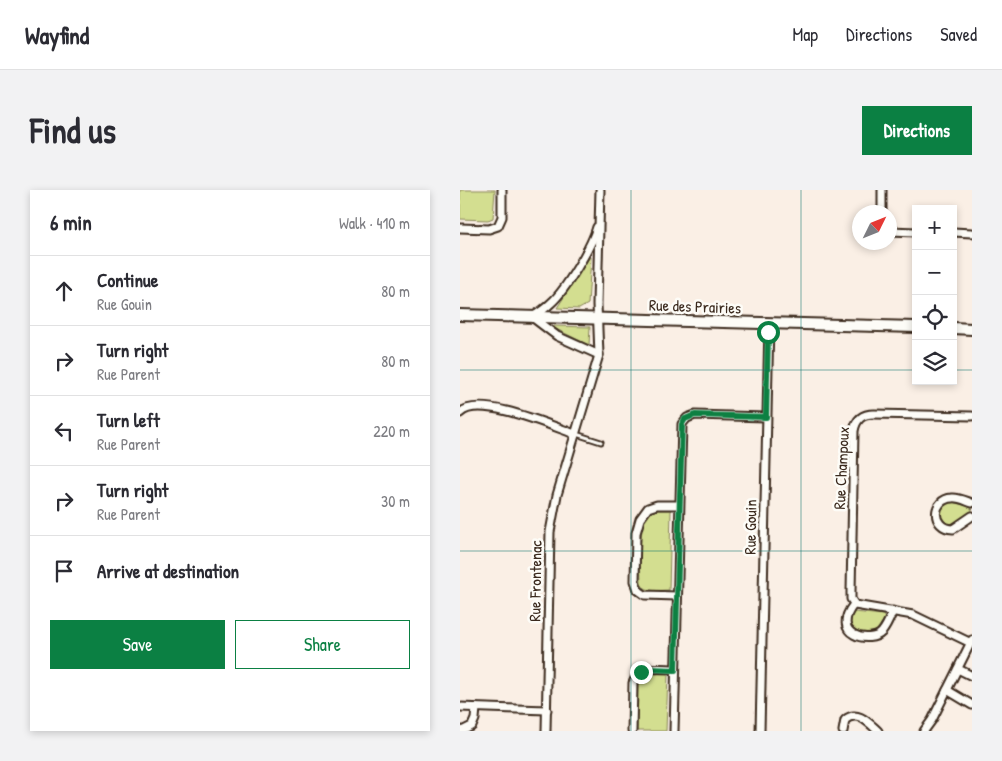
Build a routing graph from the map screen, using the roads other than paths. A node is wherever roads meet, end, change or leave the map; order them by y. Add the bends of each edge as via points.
1 (502, 190) edge
2 (600, 190) edge
3 (882, 190) edge
4 (882, 205) edge
5 (600, 219) junction
6 (460, 228) edge
7 (897, 231) edge
8 (912, 232) edge
9 (957, 232) edge
10 (972, 233) edge
11 (460, 315) edge
12 (532, 317) junction
13 (598, 319) junction
14 (768, 323) junction
15 (912, 327) edge
16 (957, 328) edge
17 (972, 329) edge
18 (599, 355) junction
19 (460, 413) edge
20 (972, 416) edge
21 (766, 417) junction
22 (575, 434) junction
23 (601, 442) dead end
24 (972, 503) edge
25 (679, 505) junction
26 (972, 516) edge
27 (677, 596) junction
28 (854, 604) junction
29 (893, 611) junction
30 (971, 642) edge
31 (958, 668) junction
32 (675, 670) junction
33 (972, 676) edge
34 (947, 690) junction
35 (972, 705) edge
36 (460, 707) edge
37 (476, 708) junction
38 (547, 710) junction
39 (461, 731) edge
40 (546, 731) edge
41 (632, 731) edge
42 (674, 731) edge
43 (760, 731) edge
44 (843, 731) edge
45 (878, 731) edge
46 (924, 731) edge

1 - 6 street via 502,217 498,226 489,229
2 - 5 street, Rue Frontenac
3 - 4 street
5 - 12 street via 590,246 558,296
5 - 13 street, Rue Frontenac
7 - 8 street
9 - 10 street
11 - 12 main road, Rue des Prairies
12 - 13 main road, Rue des Prairies
12 - 18 street via 557,336
13 - 14 main road, Rue des Prairies
13 - 18 street, Rue Frontenac
14 - 15 main road, Rue des Prairies
14 - 21 street, Rue Gouin
16 - 17 main road
18 - 22 street, Rue Frontenac
19 - 22 street via 468,408 495,408
20 - 28 street, Rue Champoux via 874,414 864,415 857,421 854,431 851,582
21 - 25 street via 695,415 683,421 680,431
21 - 43 street, Rue Gouin
22 - 23 lane
22 - 38 street, Rue Frontenac via 556,495 550,532
24 - 26 street via 949,498 938,507 936,516 948,529 957,527
25 - 27 street
25 - 27 street via 648,508 636,533 635,581 638,590 648,595
27 - 32 street
28 - 29 street
28 - 29 street, Rue Champoux via 845,622 849,631 858,636 879,634
29 - 30 street via 921,618
30 - 31 street
31 - 33 street
31 - 34 street
32 - 41 street via 647,669 636,676
32 - 42 street
34 - 35 street
34 - 46 street
36 - 37 street
37 - 38 street
37 - 39 street via 472,726
38 - 40 street, Rue Frontenac
44 - 45 street via 845,720 856,715

